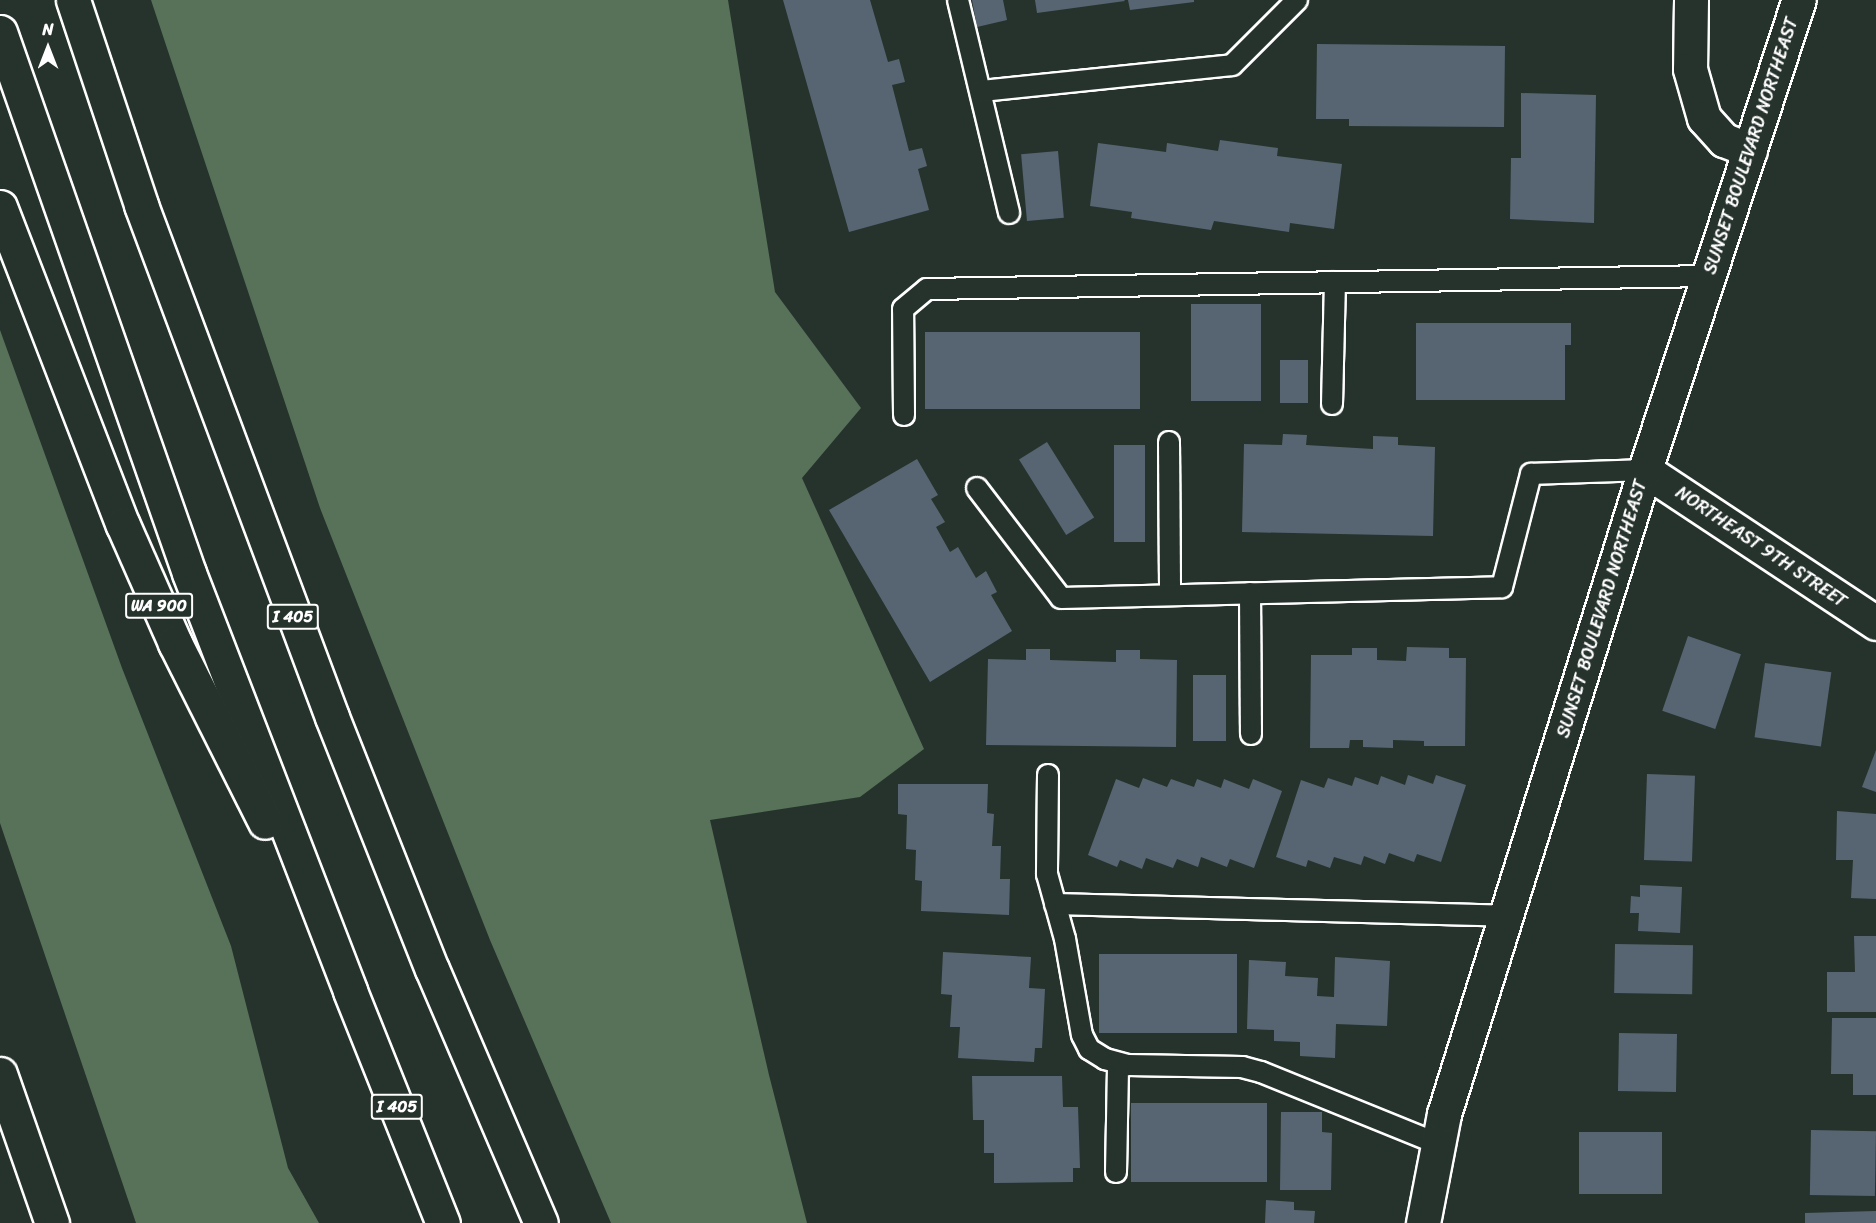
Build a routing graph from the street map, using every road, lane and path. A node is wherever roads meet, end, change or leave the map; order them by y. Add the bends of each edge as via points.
1 (74, 0) edge
2 (958, 0) edge
3 (1297, 0) edge
4 (1690, 0) edge
5 (1799, 0) edge
6 (0, 32) edge
7 (982, 91) junction
8 (1750, 150) junction
9 (0, 207) edge
10 (1009, 213) dead end
11 (1708, 276) junction
12 (1335, 282) junction
13 (1332, 404) dead end
14 (904, 415) dead end
15 (1169, 442) dead end
16 (1645, 470) junction
17 (976, 488) dead end
18 (1250, 593) junction
19 (1170, 595) junction
20 (1876, 623) edge
21 (1251, 734) dead end
22 (1048, 775) dead end
23 (1055, 904) junction
24 (1507, 916) junction
25 (351, 991) junction
26 (1118, 1063) junction
27 (0, 1074) edge
28 (1438, 1144) junction
29 (1116, 1172) dead end
30 (52, 1223) edge
31 (443, 1223) edge
32 (541, 1223) edge
33 (1423, 1223) edge

1 - 32 main road, I 405 via 141,205 332,717 432,969
2 - 7 lane
3 - 7 lane via 1232,65
4 - 8 main road via 1690,69 1704,118 1724,140
5 - 8 main road, SUNSET BOULEVARD NORTHEAST
6 - 25 main road, I 405 via 189,573
7 - 10 lane
8 - 11 main road, SUNSET BOULEVARD NORTHEAST
9 - 25 main road, WA 900 via 123,525 165,621
11 - 12 lane
11 - 16 main road, SUNSET BOULEVARD NORTHEAST
12 - 13 lane
12 - 14 lane via 927,289 903,309
15 - 19 lane
16 - 18 lane via 1531,474 1502,587
16 - 20 main road, NORTHEAST 9TH STREET
16 - 24 main road, SUNSET BOULEVARD NORTHEAST
17 - 19 lane via 1061,598
18 - 19 lane
18 - 21 lane
22 - 23 lane via 1047,874
23 - 24 lane
23 - 26 lane via 1082,1035 1089,1049
24 - 28 main road, SUNSET BOULEVARD NORTHEAST
25 - 31 main road, I 405
26 - 28 lane via 1242,1067
26 - 29 lane
27 - 30 main road
28 - 33 main road, SUNSET BOULEVARD NORTHEAST

